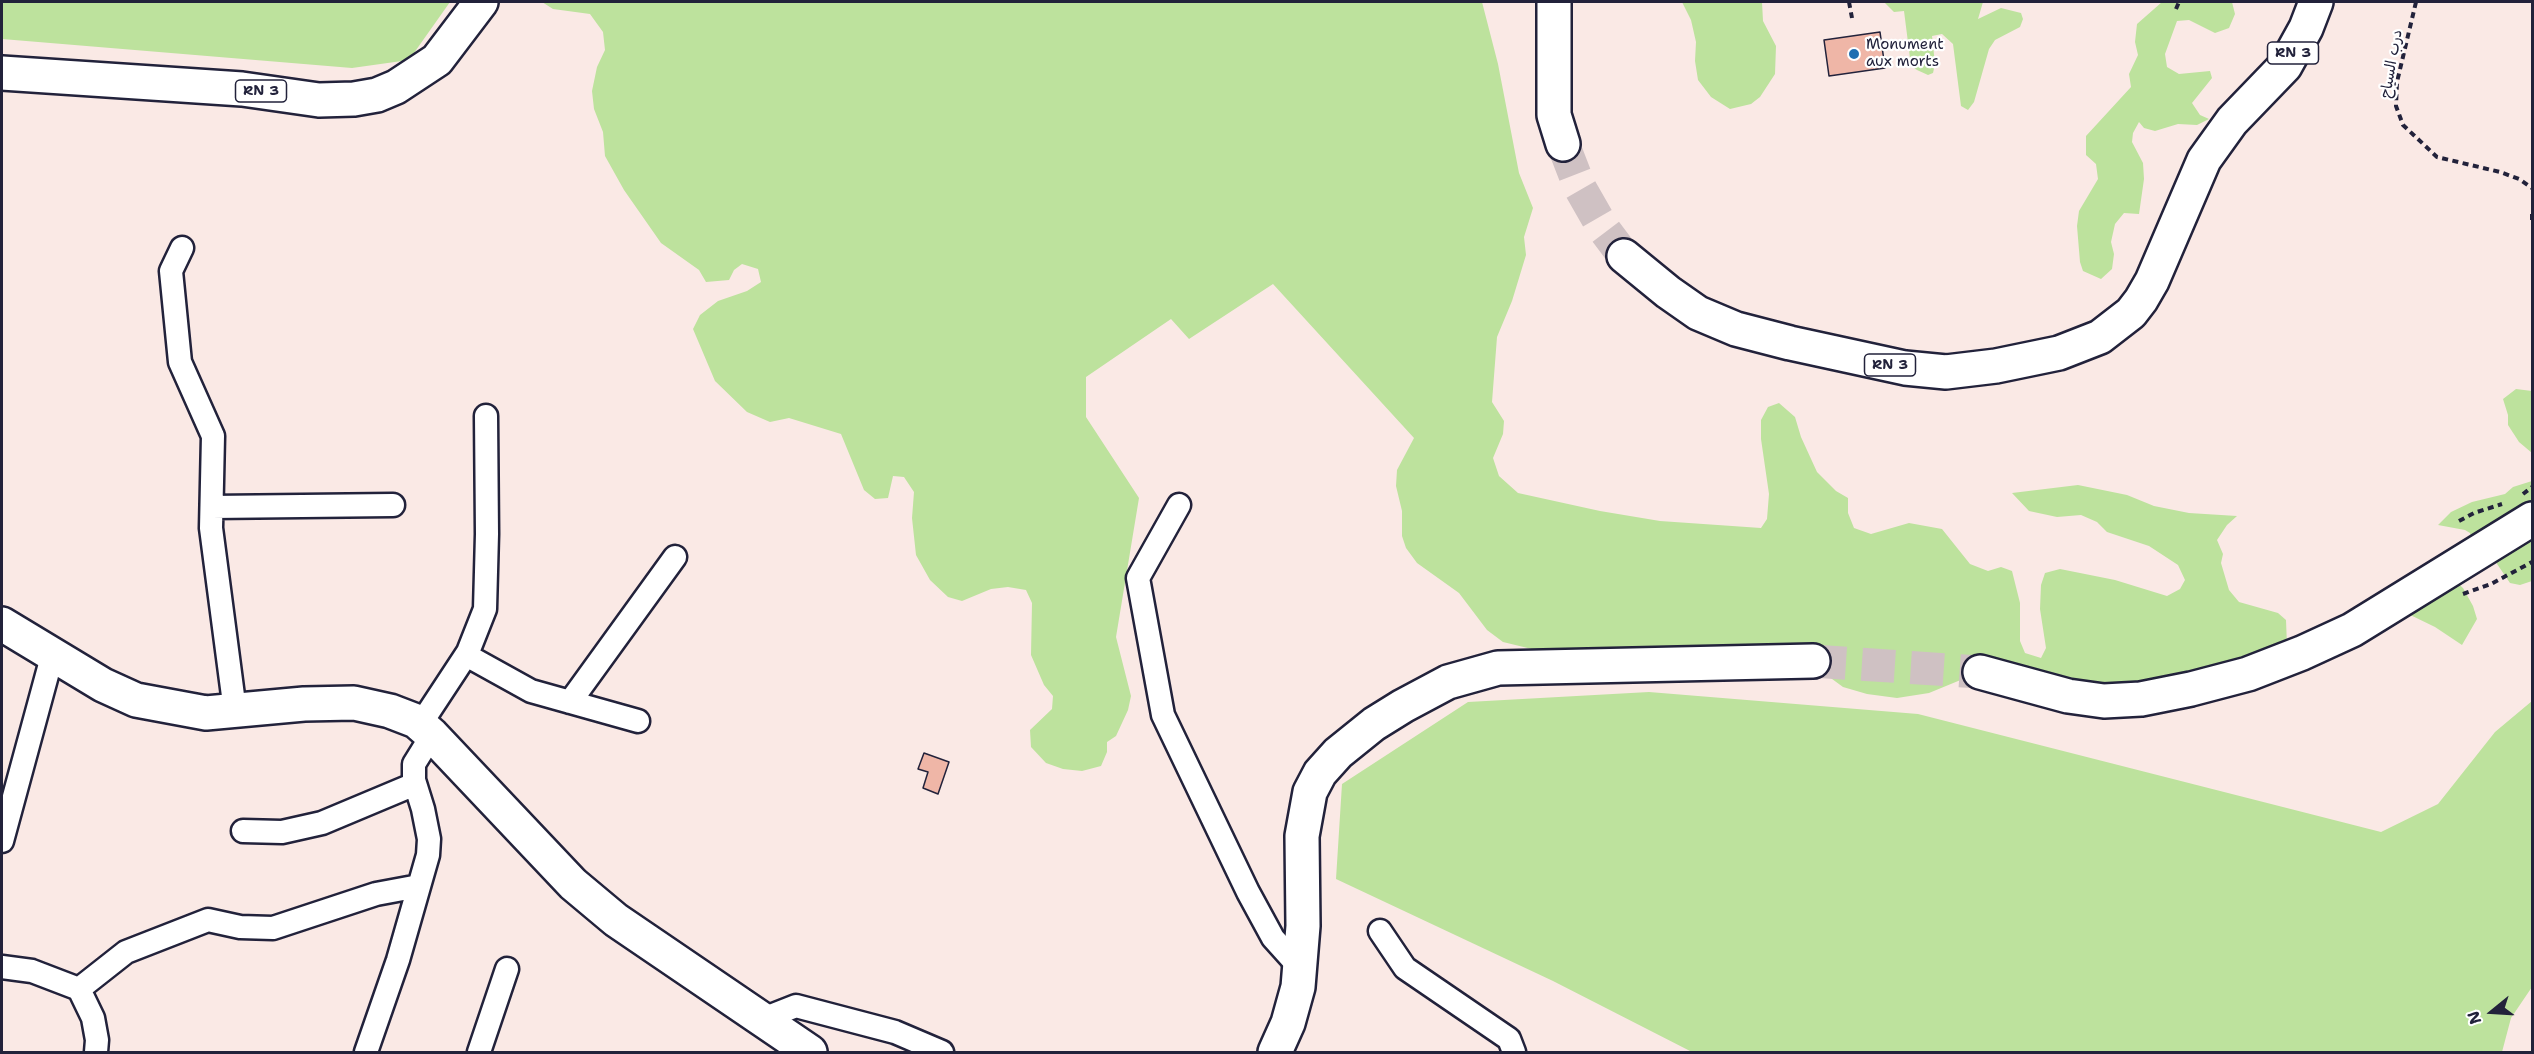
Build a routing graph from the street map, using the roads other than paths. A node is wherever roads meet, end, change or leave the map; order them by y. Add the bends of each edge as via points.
1 (481, 2) edge
2 (1554, 2) edge
3 (2316, 2) edge
4 (2, 73) edge
5 (1563, 144) tunnel mouth
6 (182, 248) dead end
7 (1624, 256) tunnel mouth
8 (486, 416) dead end
9 (393, 505) dead end
10 (1179, 506) dead end
11 (2521, 506) edge
12 (212, 507) junction
13 (675, 557) dead end
14 (2, 624) edge
15 (53, 653) junction
16 (466, 655) junction
17 (1813, 661) tunnel mouth
18 (1980, 672) tunnel mouth
19 (570, 702) junction
20 (235, 711) junction
21 (638, 720) dead end
22 (426, 730) junction
23 (415, 784) junction
24 (243, 831) dead end
25 (2, 840) edge
26 (419, 886) junction
27 (1380, 931) dead end
28 (2, 968) edge
29 (1300, 968) junction
30 (507, 969) dead end
31 (79, 989) junction
32 (763, 1019) junction
33 (96, 1053) edge
34 (366, 1053) edge
35 (479, 1053) edge
36 (810, 1053) edge
37 (942, 1053) edge
38 (1275, 1053) edge
39 (1514, 1053) edge

1 - 4 main road, RN 3 via 437,60 396,87 354,99 319,100 242,89
2 - 5 main road via 1554,115
3 - 7 main road, RN 3 via 2286,66 2232,121 2204,160 2152,281 2131,313 2100,337 2059,353 1960,372 1905,368 1736,329 1698,313
6 - 12 street via 171,271 180,362 213,436
8 - 16 street via 484,609
9 - 12 street
10 - 29 street via 1138,578 1163,715 1273,938
11 - 18 main road via 2352,630 2248,674 2141,699 2104,701 2068,696
12 - 20 street
13 - 19 street
14 - 15 main road
15 - 20 main road via 103,685 136,700 206,712
15 - 25 street
16 - 19 street via 531,691
16 - 22 street
17 - 29 main road via 1498,668 1448,682 1403,706 1338,753 1310,792 1302,836 1304,926
19 - 21 street
20 - 22 main road via 354,703 390,711
22 - 23 street via 414,764
22 - 32 main road via 573,884 616,920
23 - 24 street via 322,823 282,832
23 - 26 street via 429,839
26 - 31 street via 376,894 273,928 240,927 208,920 126,952
26 - 34 street
27 - 39 street via 1405,968 1509,1039
28 - 31 street via 32,971
29 - 38 main road via 1288,1023
30 - 35 street
31 - 33 street via 93,1018
32 - 36 main road
32 - 37 street via 796,1006 895,1032

